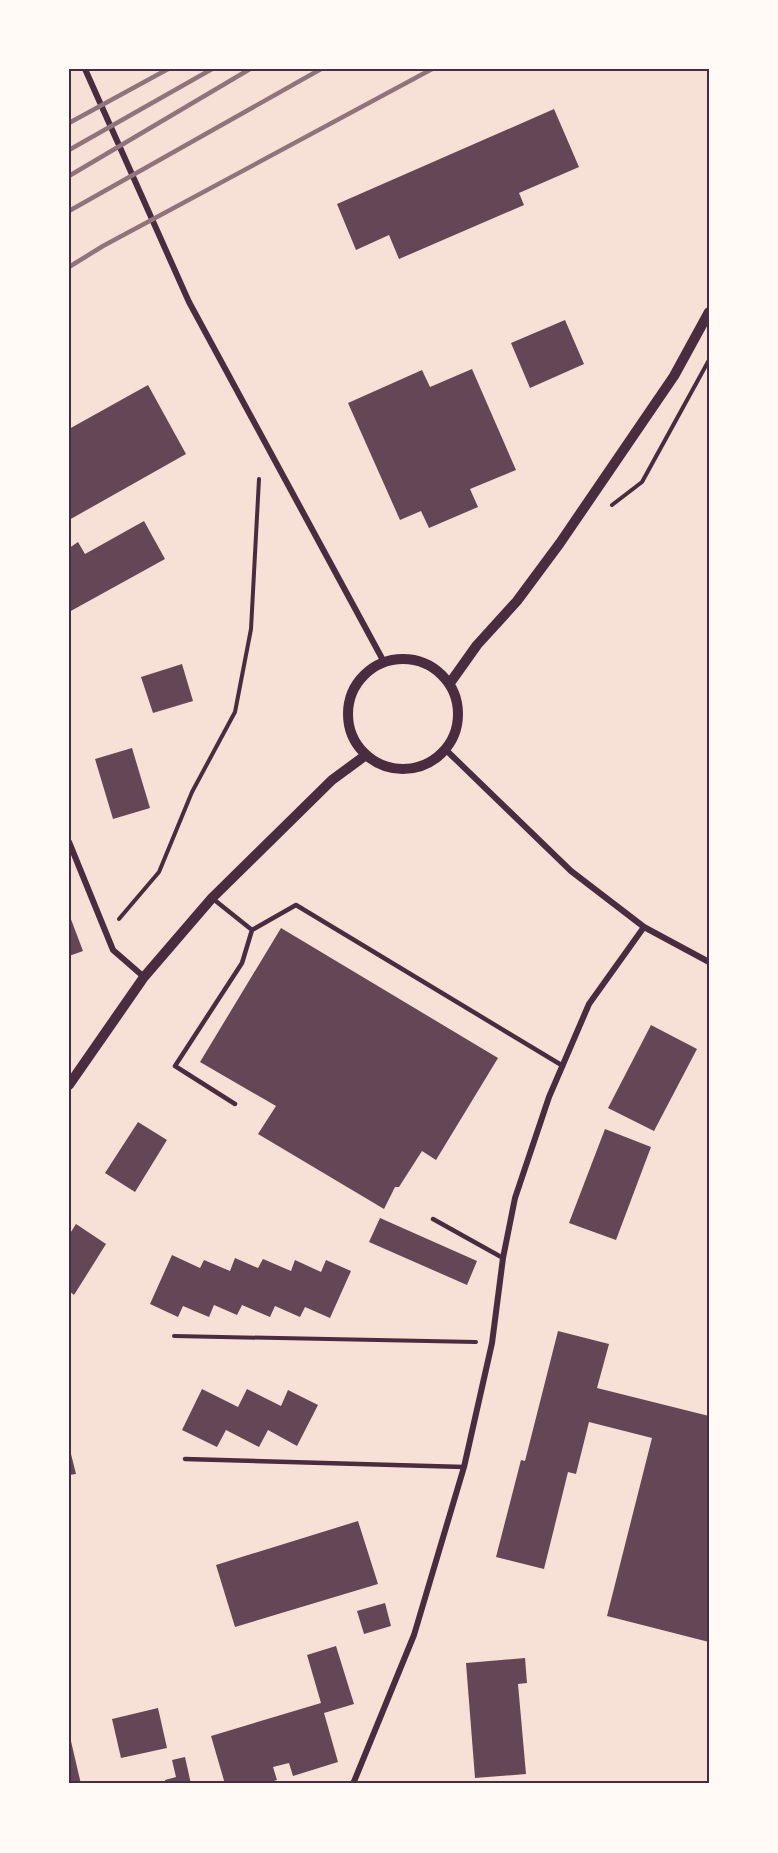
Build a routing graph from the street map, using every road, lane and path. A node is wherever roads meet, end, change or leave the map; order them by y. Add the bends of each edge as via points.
1 (86, 71) edge
2 (709, 312) edge
3 (709, 360) edge
4 (259, 479) dead end
5 (642, 482) dead end
6 (384, 662) junction
7 (450, 683) junction
8 (446, 750) junction
9 (366, 755) junction
10 (69, 842) edge
11 (212, 898) junction
12 (644, 927) junction
13 (252, 930) junction
14 (106, 932) junction
15 (709, 962) edge
16 (144, 977) junction
17 (563, 1066) junction
18 (69, 1085) edge
19 (235, 1104) dead end
20 (433, 1219) dead end
21 (503, 1257) junction
22 (174, 1336) dead end
23 (492, 1343) junction
24 (185, 1459) dead end
25 (464, 1467) junction
26 (352, 1784) edge

1 - 6 street via 189,302
2 - 7 street via 674,376 560,543
3 - 5 path
4 - 14 path via 251,629 235,712 192,792 159,872
6 - 7 street via 402,658 420,661
6 - 9 street via 367,671 348,704 354,741
7 - 8 street via 458,717
8 - 9 street via 416,768 381,765
8 - 12 street via 571,871
9 - 11 street via 332,780
10 - 14 street
11 - 13 lane
11 - 16 street
12 - 15 street
12 - 17 street via 589,1004
13 - 17 lane via 296,906
13 - 19 lane via 242,963 175,1066
14 - 16 street via 113,950
16 - 18 street
17 - 21 street via 515,1198
20 - 21 lane
21 - 23 street
22 - 23 path
23 - 25 street
24 - 25 lane
25 - 26 street via 414,1635

